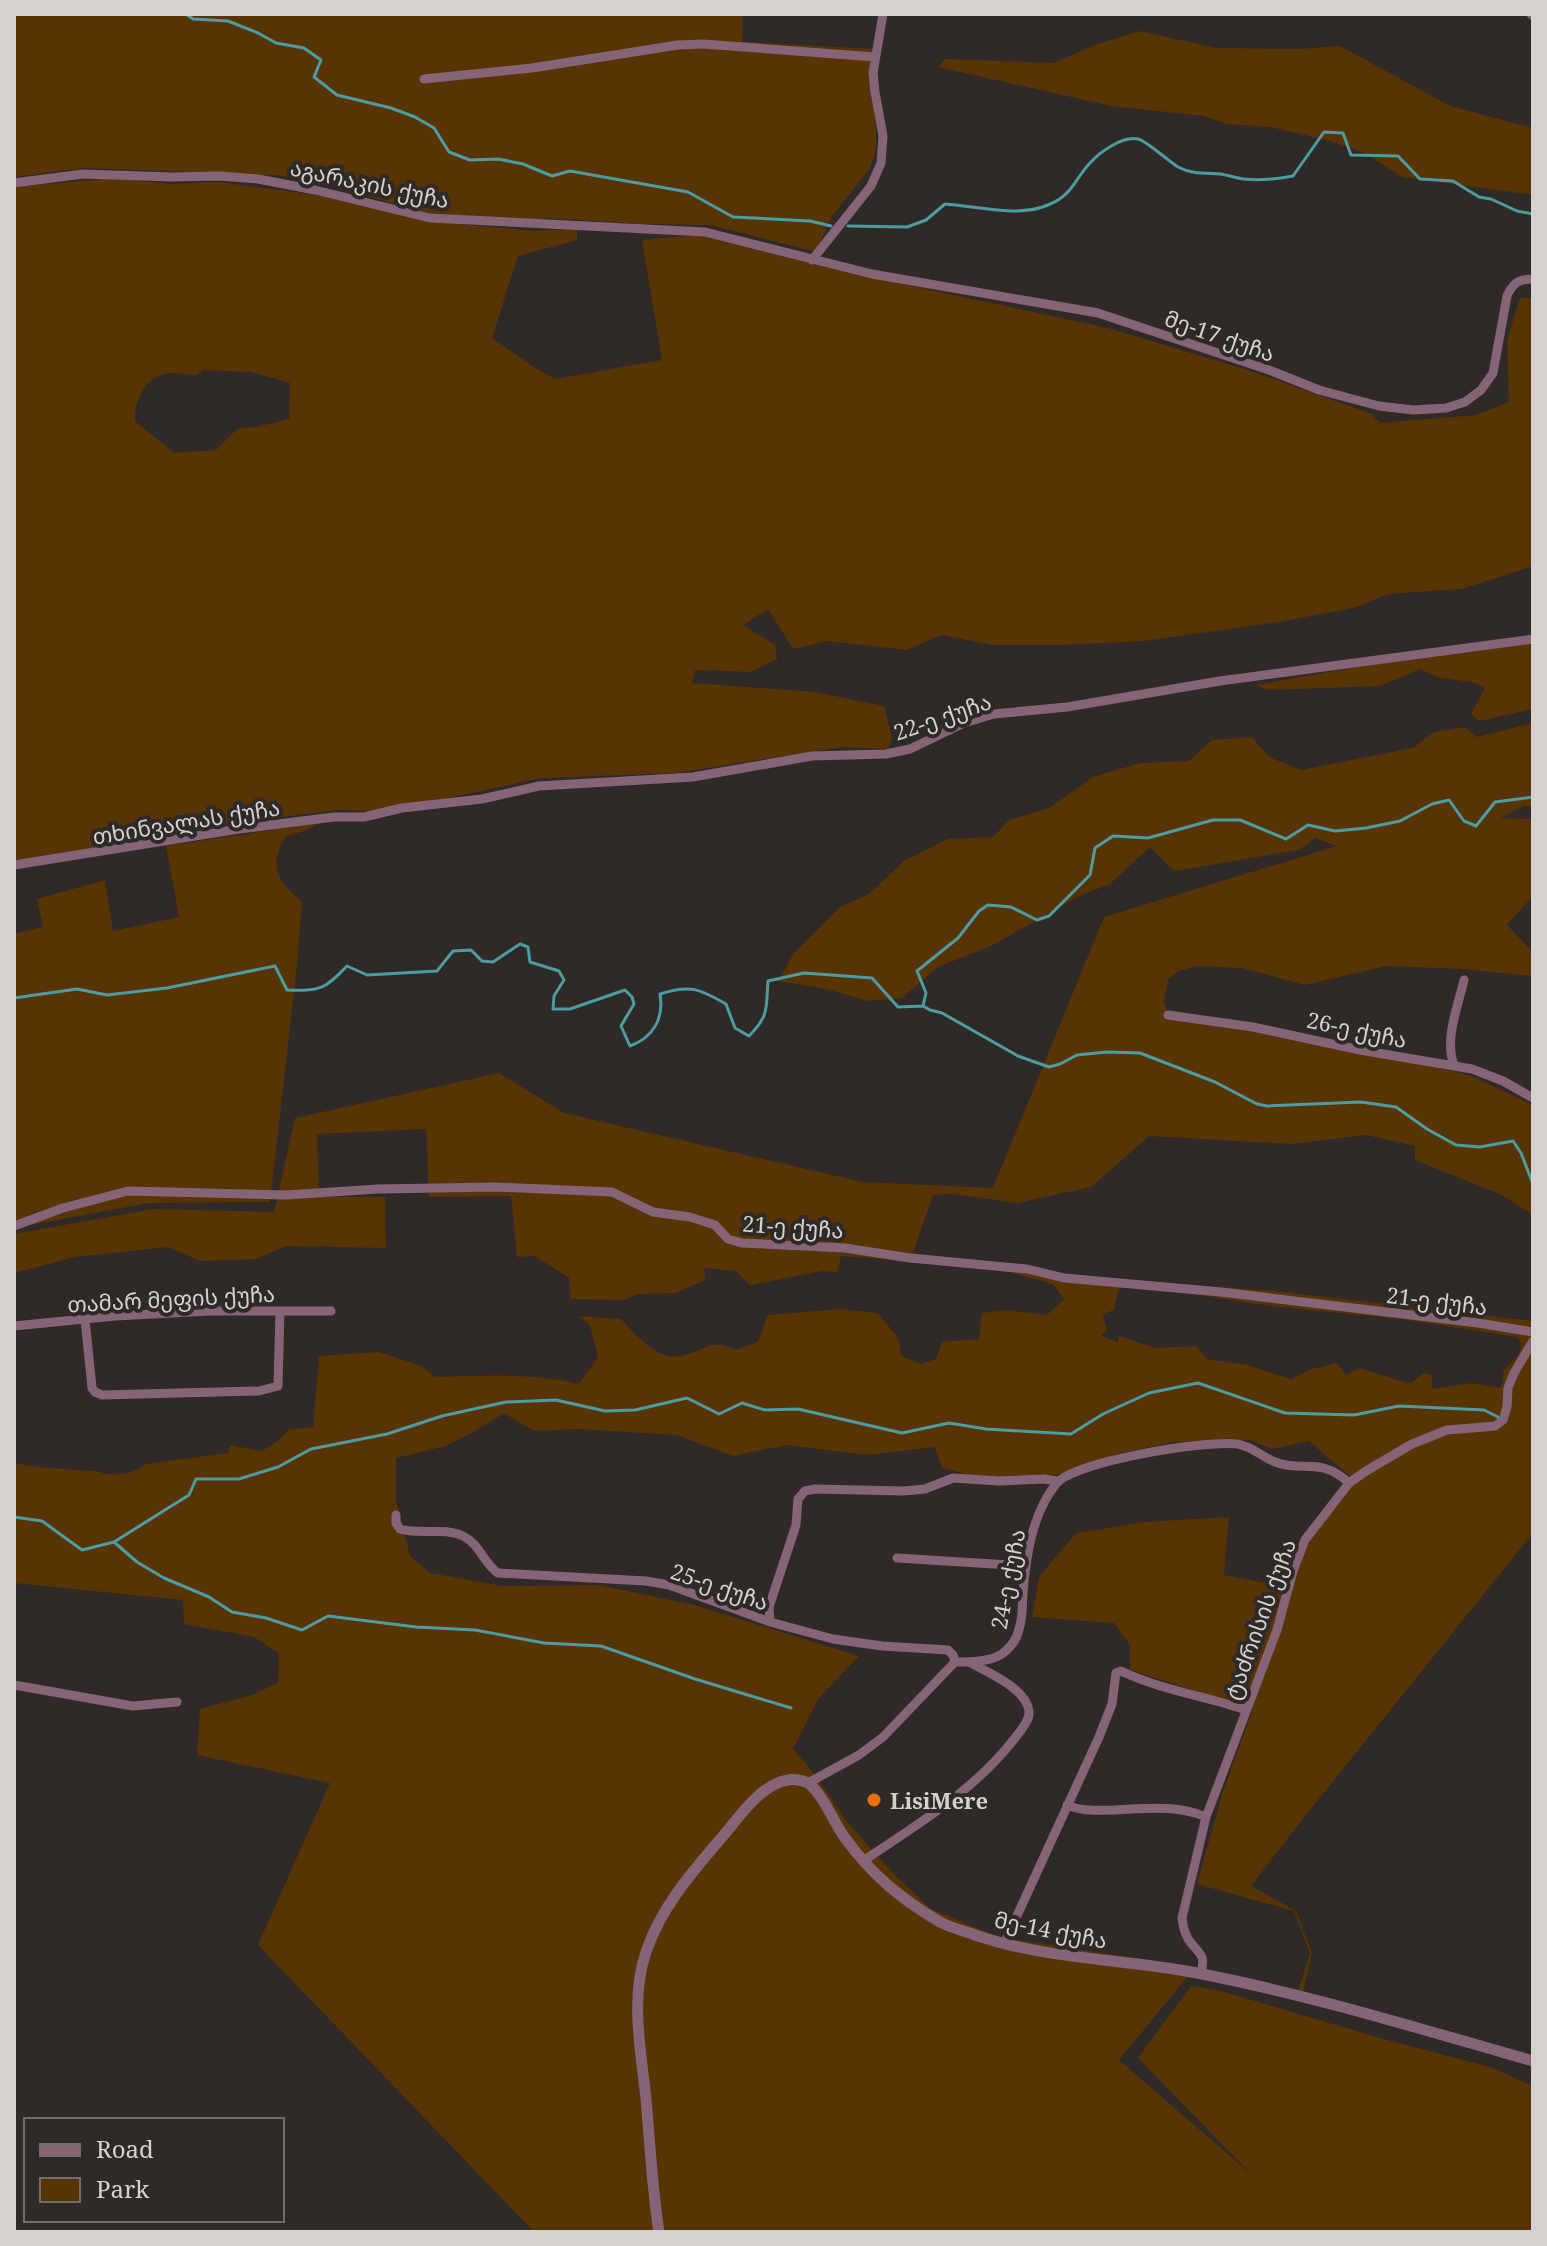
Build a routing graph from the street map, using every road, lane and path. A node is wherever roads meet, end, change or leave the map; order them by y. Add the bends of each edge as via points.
1 (883, 14) edge
2 (875, 57) junction
3 (424, 79) dead end
4 (14, 183) edge
5 (812, 260) junction
6 (1533, 279) edge
7 (1533, 639) edge
8 (364, 817) joint
9 (14, 865) edge
10 (1464, 980) dead end
11 (1168, 1015) dead end
12 (1454, 1065) junction
13 (1533, 1098) edge
14 (14, 1226) edge
15 (280, 1311) junction
16 (331, 1311) dead end
17 (85, 1319) junction
18 (14, 1326) edge
19 (1533, 1332) edge
20 (1533, 1341) edge
21 (1057, 1481) junction
22 (1349, 1483) junction
23 (396, 1515) dead end
24 (897, 1558) dead end
25 (1026, 1566) junction
26 (770, 1622) junction
27 (955, 1662) junction
28 (969, 1662) junction
29 (14, 1685) edge
30 (177, 1702) dead end
31 (1246, 1710) junction
32 (808, 1783) junction
33 (1067, 1805) junction
34 (1206, 1817) junction
35 (863, 1861) junction
36 (1004, 1944) junction
37 (1201, 1973) junction
38 (1533, 2061) edge
39 (659, 2232) edge

1 - 2 street
2 - 3 street via 678,45
2 - 5 street via 881,163 871,186
4 - 5 street, აგარაკის ქუჩა via 83,174 258,179 430,218 705,232
5 - 6 street, მე-17 ქუჩა via 1098,313 1319,390 1413,410 1446,408 1481,390 1493,373 1512,285
7 - 8 street, 22-ე ქუჩა via 994,714 886,754 812,756 693,777 539,786
8 - 9 street, თხინვალას ქუჩა via 239,829
10 - 12 street via 1451,1040
11 - 12 street, 26-ე ქუჩა
12 - 13 street, 26-ე ქუჩა via 1503,1081
14 - 19 street, 21-ე ქუჩა via 128,1191 286,1195 494,1187 612,1192 653,1212 715,1225 728,1239 742,1243 845,1248
15 - 16 street, თამარ მეფის ქუჩა
15 - 17 street, თამარ მეფის ქუჩა
15 - 17 street via 278,1386 259,1391 102,1395 92,1388
17 - 18 street, თამარ მეფის ქუჩა
20 - 22 street, ტაძრისის ქუჩა via 1508,1388 1503,1420 1495,1426 1447,1430 1412,1444
21 - 22 street via 1118,1458 1237,1444 1274,1462 1322,1467
21 - 25 street, 24-ე ქუჩა via 1033,1529
21 - 26 street via 953,1478 903,1491 805,1491 798,1499 796,1525 769,1607
22 - 31 street, ტაძრისის ქუჩა via 1305,1540
23 - 26 street, 25-ე ქუჩა via 400,1529 462,1535 498,1573 669,1585
24 - 25 street
25 - 28 street, 24-ე ქუჩა via 1020,1629 1013,1643 1000,1656
26 - 27 street, 25-ე ქუჩა via 858,1643 948,1650
27 - 28 street, 24-ე ქუჩა
27 - 32 street via 883,1737
28 - 35 street via 1016,1690 1029,1710 1028,1718 970,1787
29 - 30 street via 133,1706
31 - 33 street via 1118,1671 1112,1704
31 - 34 street, ტაძრისის ქუჩა
32 - 35 street, მე-14 ქუჩა
32 - 39 street via 787,1780 759,1796 670,1902 644,1956 638,1987 639,2042
33 - 34 street via 1089,1812 1168,1808
33 - 36 street
34 - 37 street, ტაძრისის ქუჩა via 1182,1918 1190,1942 1201,1952
35 - 36 street, მე-14 ქუჩა via 900,1896 945,1925
36 - 37 street, მე-14 ქუჩა
37 - 38 street, მე-14 ქუჩა

